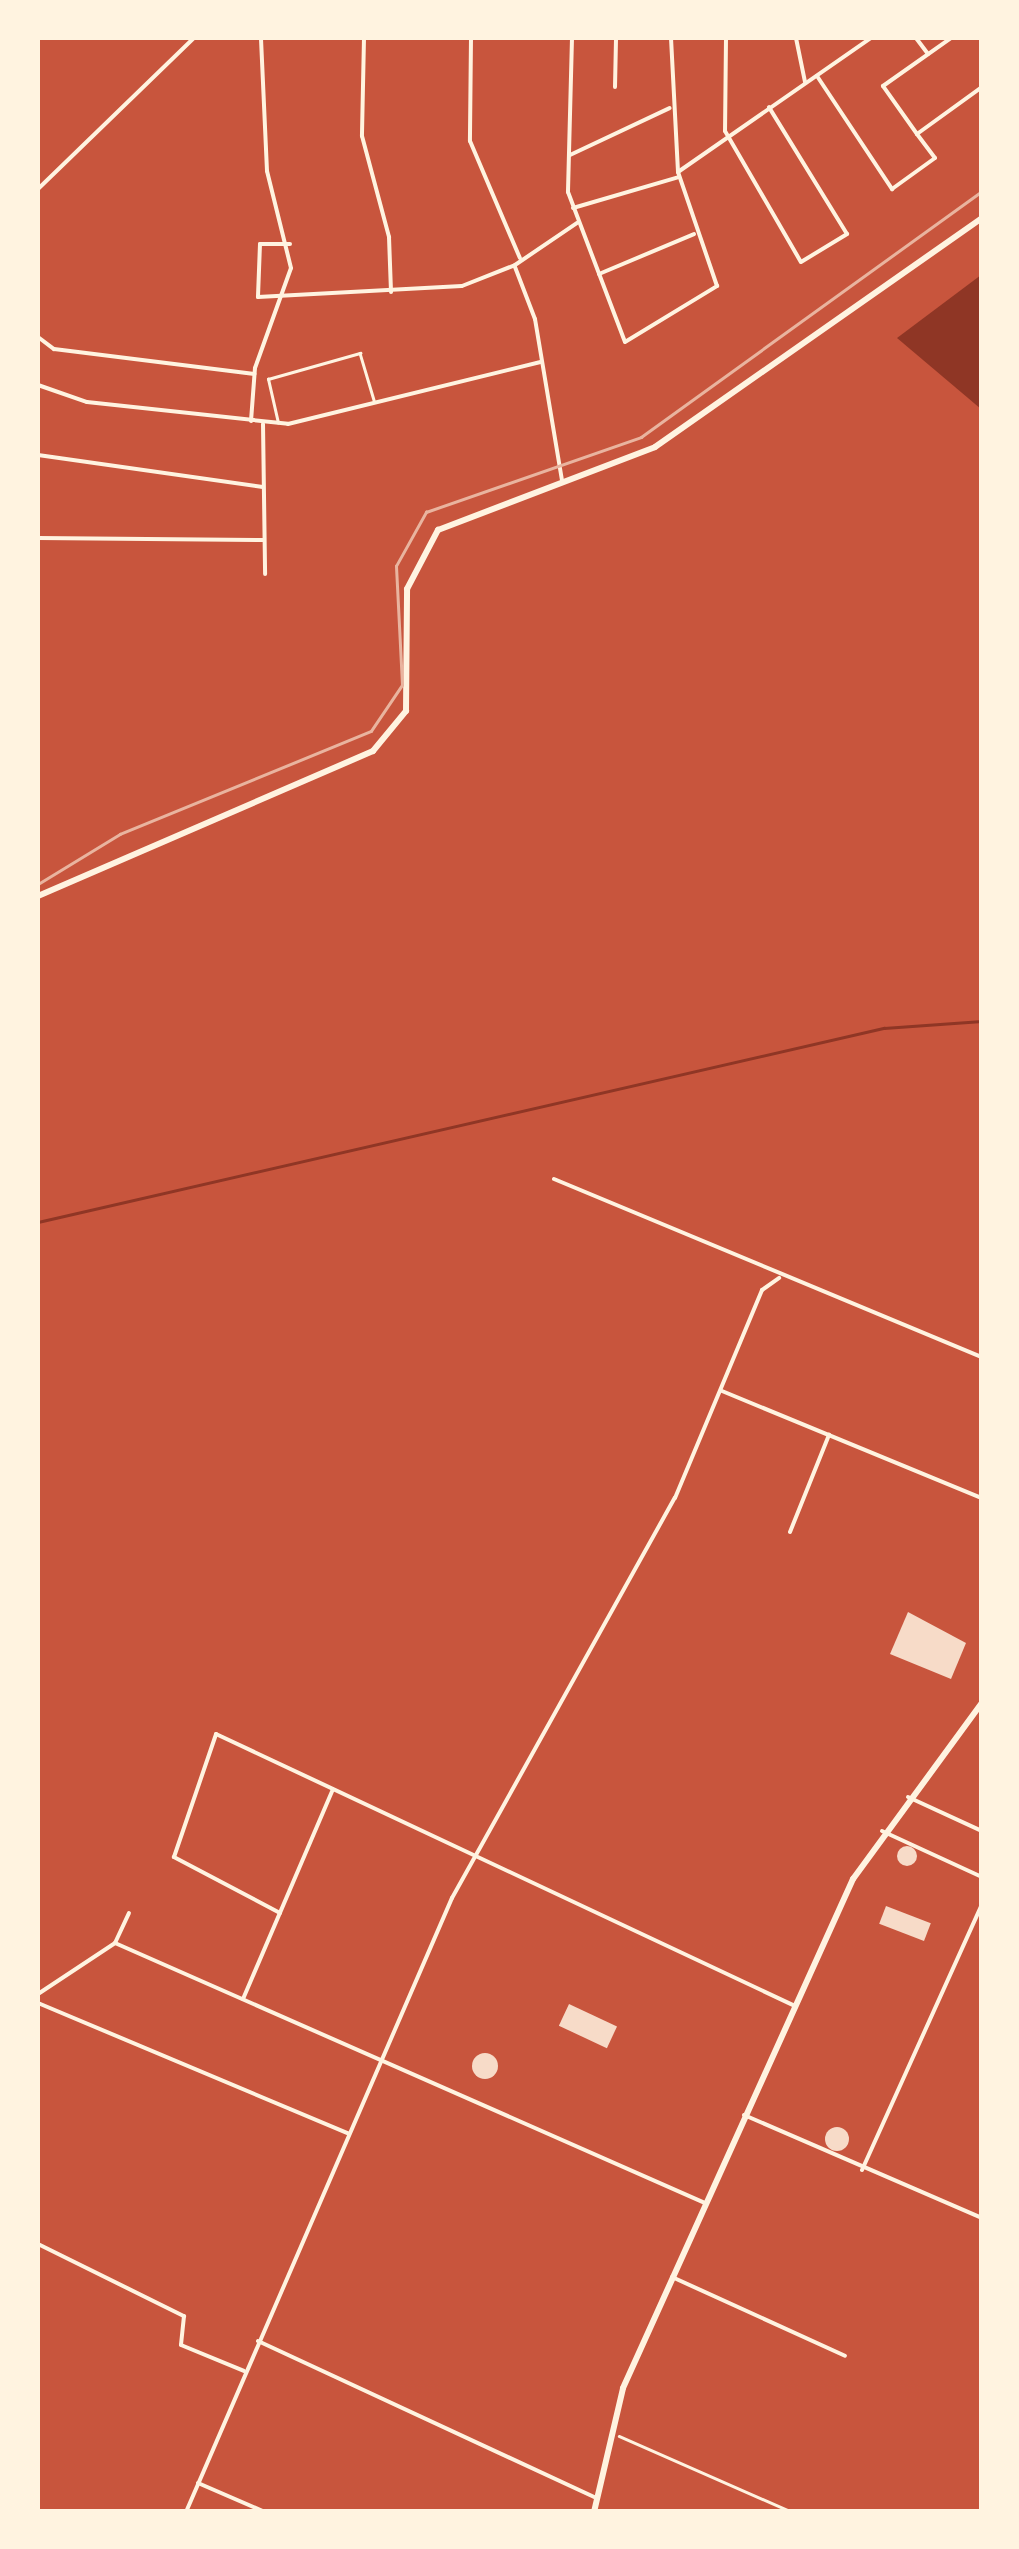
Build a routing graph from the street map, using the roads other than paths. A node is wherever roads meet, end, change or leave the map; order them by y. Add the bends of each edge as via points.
1 (194, 38) edge
2 (261, 38) edge
3 (364, 38) edge
4 (471, 38) edge
5 (572, 38) edge
6 (616, 38) edge
7 (671, 38) edge
8 (726, 38) edge
9 (796, 38) edge
10 (871, 38) edge
11 (916, 38) edge
12 (951, 38) edge
13 (928, 54) junction
14 (817, 76) junction
15 (805, 82) junction
16 (616, 87) dead end
17 (982, 87) edge
18 (769, 107) junction
19 (670, 108) junction
20 (917, 134) junction
21 (728, 139) junction
22 (570, 155) junction
23 (678, 174) junction
24 (38, 189) edge
25 (573, 208) junction
26 (982, 218) edge
27 (578, 222) junction
28 (694, 234) junction
29 (290, 244) junction
30 (520, 258) junction
31 (515, 265) junction
32 (598, 274) junction
33 (391, 292) junction
34 (288, 297) junction
35 (38, 337) edge
36 (540, 362) junction
37 (254, 374) junction
38 (38, 385) edge
39 (374, 400) junction
40 (251, 422) junction
41 (263, 424) junction
42 (278, 424) junction
43 (38, 456) edge
44 (562, 481) junction
45 (263, 487) junction
46 (38, 538) edge
47 (264, 540) junction
48 (265, 574) dead end
49 (38, 896) edge
50 (554, 1180) dead end
51 (778, 1278) junction
52 (982, 1357) edge
53 (720, 1390) junction
54 (829, 1435) junction
55 (982, 1498) edge
56 (790, 1532) dead end
57 (982, 1703) edge
58 (333, 1789) junction
59 (908, 1797) junction
60 (882, 1831) junction
61 (982, 1832) edge
62 (474, 1854) junction
63 (982, 1877) edge
64 (982, 1904) edge
65 (129, 1913) dead end
66 (280, 1913) junction
67 (115, 1943) junction
68 (38, 1994) edge
69 (243, 1999) junction
70 (38, 2003) edge
71 (795, 2006) junction
72 (382, 2060) junction
73 (744, 2115) junction
74 (349, 2134) junction
75 (862, 2170) junction
76 (705, 2203) junction
77 (982, 2218) edge
78 (38, 2244) edge
79 (672, 2277) junction
80 (258, 2341) junction
81 (844, 2356) dead end
82 (244, 2372) junction
83 (198, 2483) junction
84 (596, 2498) junction
85 (186, 2512) edge
86 (266, 2512) edge
87 (594, 2512) edge

1 - 24 street
2 - 29 street via 266,171
3 - 33 street via 362,136 389,237
4 - 30 street via 470,140
5 - 22 street
6 - 16 street
7 - 19 street
8 - 21 street
9 - 15 street
10 - 14 street
11 - 13 street
12 - 13 street
13 - 20 street via 883,86
14 - 15 street
14 - 20 street via 892,189 934,158
15 - 18 street
17 - 20 street
18 - 21 street
18 - 21 street via 847,234 801,262
19 - 22 street
19 - 23 street
21 - 23 street
22 - 25 street
23 - 25 street
23 - 28 street
25 - 27 street
26 - 44 main road via 668,439
27 - 30 street
27 - 32 street
28 - 32 street
28 - 32 street via 717,286 626,342
29 - 34 street
29 - 34 street via 260,244 258,298
30 - 31 street
31 - 33 street via 462,286
31 - 36 street
33 - 34 street
34 - 37 street
35 - 37 street via 54,349
36 - 39 street
36 - 44 street
37 - 40 street
38 - 40 street via 86,402
39 - 42 street
39 - 42 lane via 360,354 268,379
40 - 41 street
41 - 42 street
41 - 45 street
43 - 45 street
44 - 49 main road via 464,513 425,544 407,590 410,694 374,751
45 - 47 street
46 - 47 street
47 - 48 street
50 - 51 street via 760,1259
51 - 52 street
51 - 53 street via 762,1290
53 - 54 street
53 - 62 street via 675,1498
54 - 55 street
54 - 56 street
57 - 59 main road
58 - 62 street
58 - 66 street
58 - 66 street via 216,1734 174,1858
59 - 60 main road
59 - 61 street
60 - 63 street
60 - 71 main road
62 - 71 street
62 - 72 street
64 - 75 street
65 - 67 street
66 - 69 street
67 - 68 street
67 - 69 street
69 - 72 street
70 - 74 street
71 - 73 main road
72 - 74 street
72 - 76 street
73 - 75 street
73 - 76 main road
74 - 80 street
75 - 77 street
76 - 79 main road
78 - 82 street via 184,2316 181,2346
79 - 81 street
79 - 84 main road via 608,2433
80 - 82 street
80 - 84 street
82 - 83 street
83 - 85 street
83 - 86 street
84 - 87 main road

